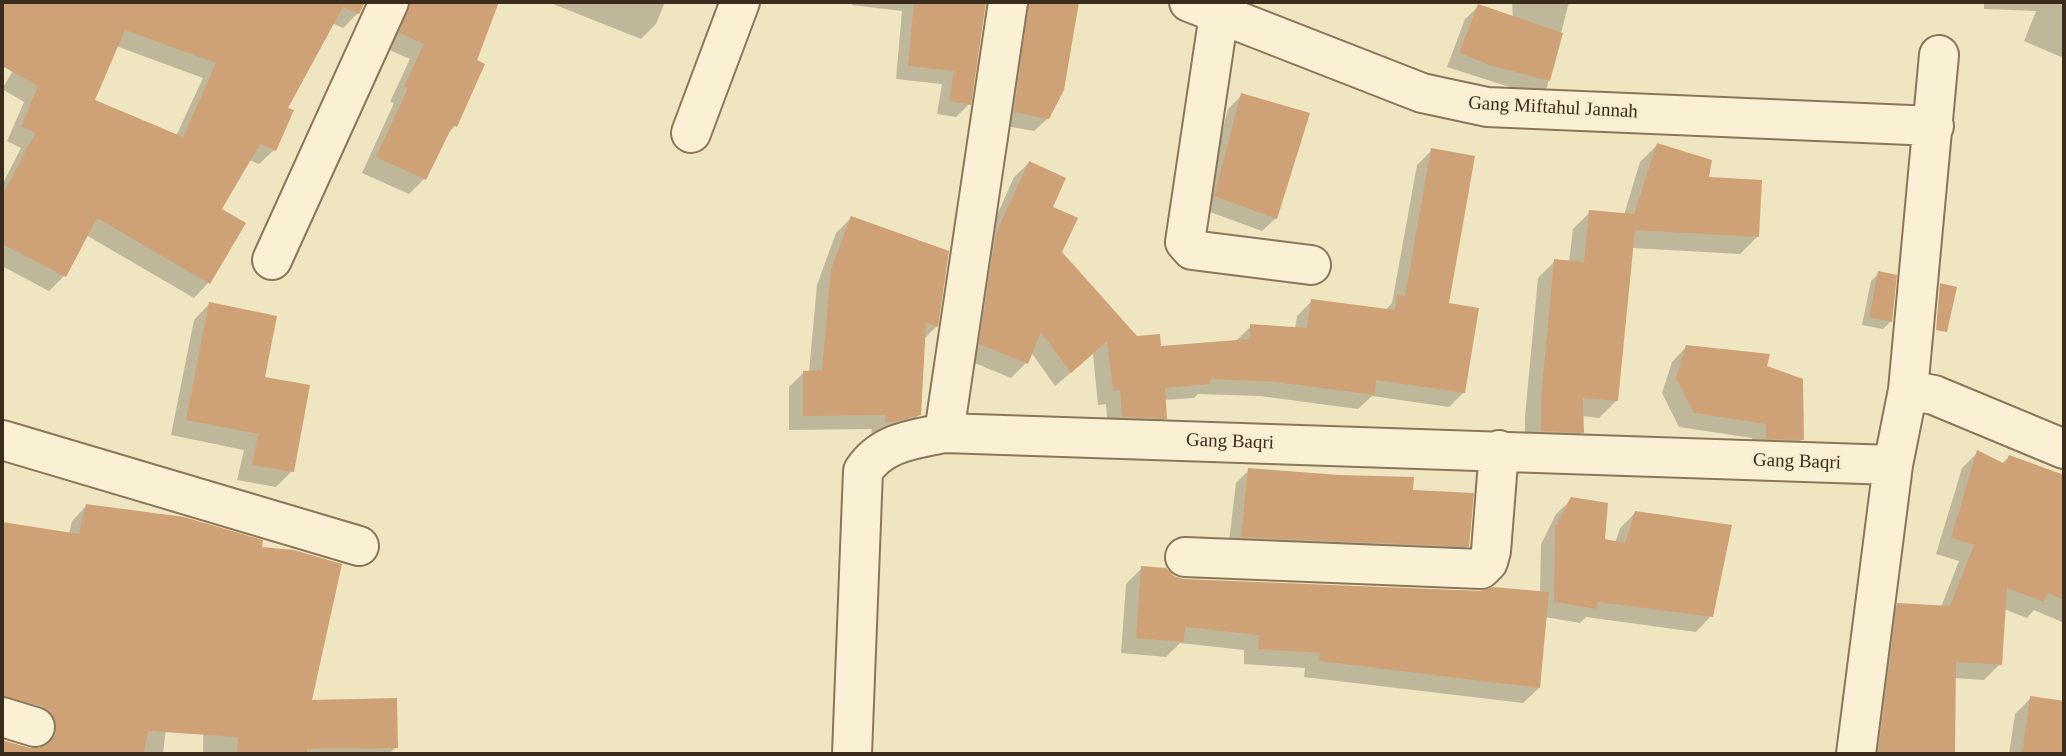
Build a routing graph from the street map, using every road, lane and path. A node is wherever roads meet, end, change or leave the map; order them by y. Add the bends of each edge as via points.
1 (389, 2) edge
2 (740, 2) edge
3 (1008, 2) edge
4 (1204, 8) edge
5 (1939, 55) dead end
6 (1934, 126) junction
7 (691, 133) dead end
8 (272, 260) dead end
9 (1311, 265) dead end
10 (1909, 390) junction
11 (944, 433) junction
12 (2, 440) edge
13 (2064, 449) edge
14 (1499, 450) junction
15 (1893, 465) junction
16 (359, 545) dead end
17 (1185, 557) dead end
18 (852, 754) edge
19 (1856, 754) edge

1 - 8 street
2 - 7 street
3 - 11 street
4 - 6 street, Gang Miftahul Jannah via 1422,93 1477,105
4 - 9 street via 1185,242 1192,250
5 - 6 street
6 - 10 street
10 - 13 street via 1934,395
10 - 15 street
11 - 14 street, Gang Baqri
11 - 18 street, Gang Baqri via 892,444 873,456 863,471
12 - 16 street
14 - 15 street, Gang Baqri
14 - 17 street via 1491,551 1481,569
15 - 19 street

